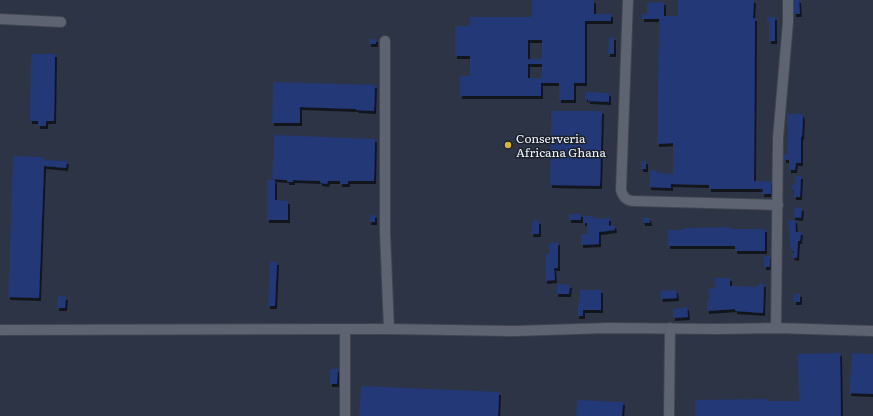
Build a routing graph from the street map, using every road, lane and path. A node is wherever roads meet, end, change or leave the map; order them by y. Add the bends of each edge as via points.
1 (628, 0) edge
2 (788, 0) edge
3 (0, 19) edge
4 (61, 22) dead end
5 (385, 41) dead end
6 (778, 204) junction
7 (670, 328) junction
8 (776, 328) junction
9 (345, 329) junction
10 (389, 329) junction
11 (0, 330) edge
12 (873, 331) edge
13 (346, 416) edge
14 (669, 416) edge

1 - 6 street via 621,190 625,199
2 - 6 street via 778,138
3 - 4 street
5 - 10 street via 385,232
6 - 8 street
7 - 8 street
7 - 10 street via 515,331
7 - 14 street
8 - 12 street
9 - 10 street
9 - 11 street
9 - 13 street

